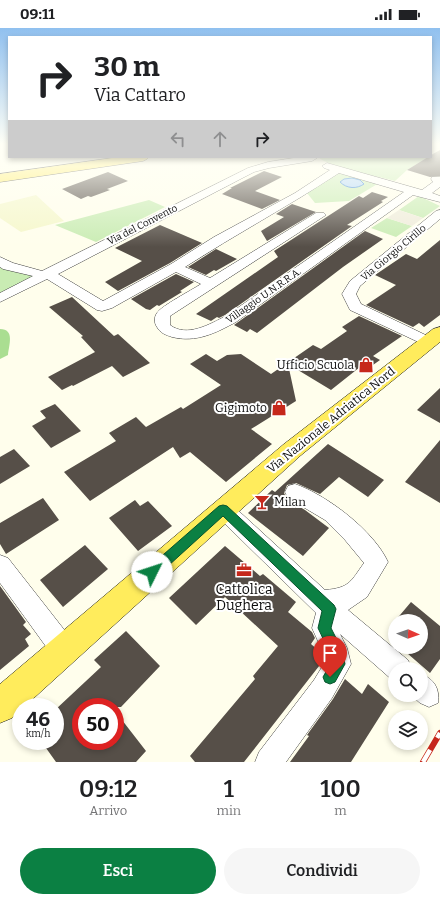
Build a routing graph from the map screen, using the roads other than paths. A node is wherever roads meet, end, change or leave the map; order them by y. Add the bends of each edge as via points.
1 (235, 178) edge
2 (324, 178) edge
3 (370, 178) edge
4 (436, 179) dead end
5 (418, 192) junction
6 (440, 199) edge
7 (440, 213) edge
8 (320, 215) dead end
9 (0, 261) edge
10 (176, 267) junction
11 (45, 274) junction
12 (211, 284) junction
13 (0, 298) edge
14 (434, 338) edge
15 (295, 492) dead end
16 (223, 509) junction
17 (0, 565) edge
18 (325, 606) junction
19 (64, 650) junction
20 (391, 662) edge
21 (0, 706) edge
22 (269, 762) edge

1 - 11 street, Via del Convento
2 - 10 street
3 - 5 street
4 - 5 street via 439,183
5 - 6 street
5 - 12 street, Villaggio U.N.R.R.A. via 231,319 196,334 177,334 165,329 161,319 163,314
7 - 14 street, Via Giorgio Cirillo via 355,284 349,294 355,306
8 - 12 street, Villaggio U.N.R.R.A.
9 - 11 street via 8,266
10 - 11 street via 102,307
10 - 12 street
11 - 13 street, Via del Convento
14 - 16 main road, Via Nazionale Adriatica Nord via 325,423
15 - 18 street via 332,514 377,562 359,589 344,600
16 - 18 street
16 - 19 main road, Via Nazionale Adriatica Nord
17 - 19 street
18 - 20 street
18 - 22 street via 324,628 334,648 338,664 323,689
19 - 21 main road, Via Nazionale Adriatica Nord

